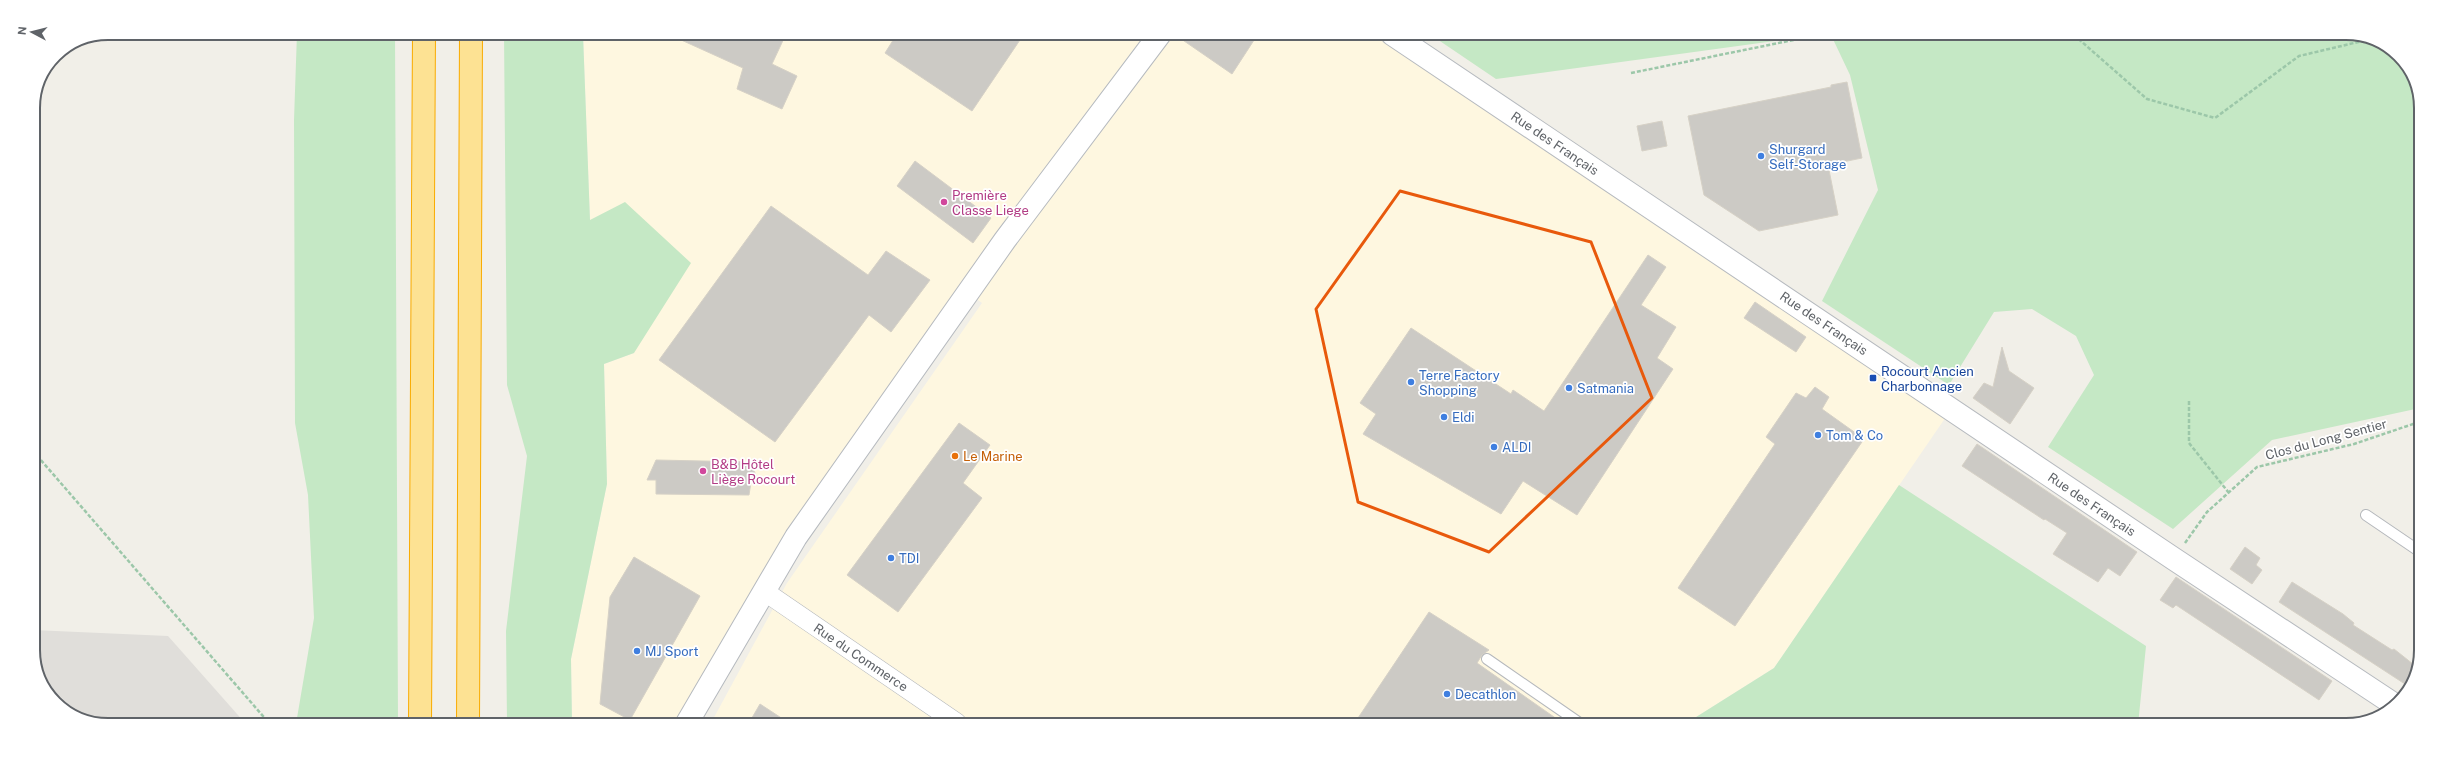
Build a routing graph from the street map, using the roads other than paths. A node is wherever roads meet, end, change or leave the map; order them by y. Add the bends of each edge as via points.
1 (424, 40) edge
2 (471, 40) edge
3 (1155, 40) edge
4 (1401, 40) edge
5 (2366, 515) dead end
6 (2414, 548) edge
7 (764, 591) junction
8 (1487, 660) dead end
9 (2390, 702) edge
10 (420, 718) edge
11 (468, 718) edge
12 (690, 718) edge
13 (945, 718) edge
14 (1572, 718) edge

1 - 10 highway
2 - 11 highway
3 - 7 main road via 1005,240 796,537
4 - 9 main road, Rue des Français
5 - 6 lane
7 - 12 main road
7 - 13 street, Rue du Commerce
8 - 14 lane

